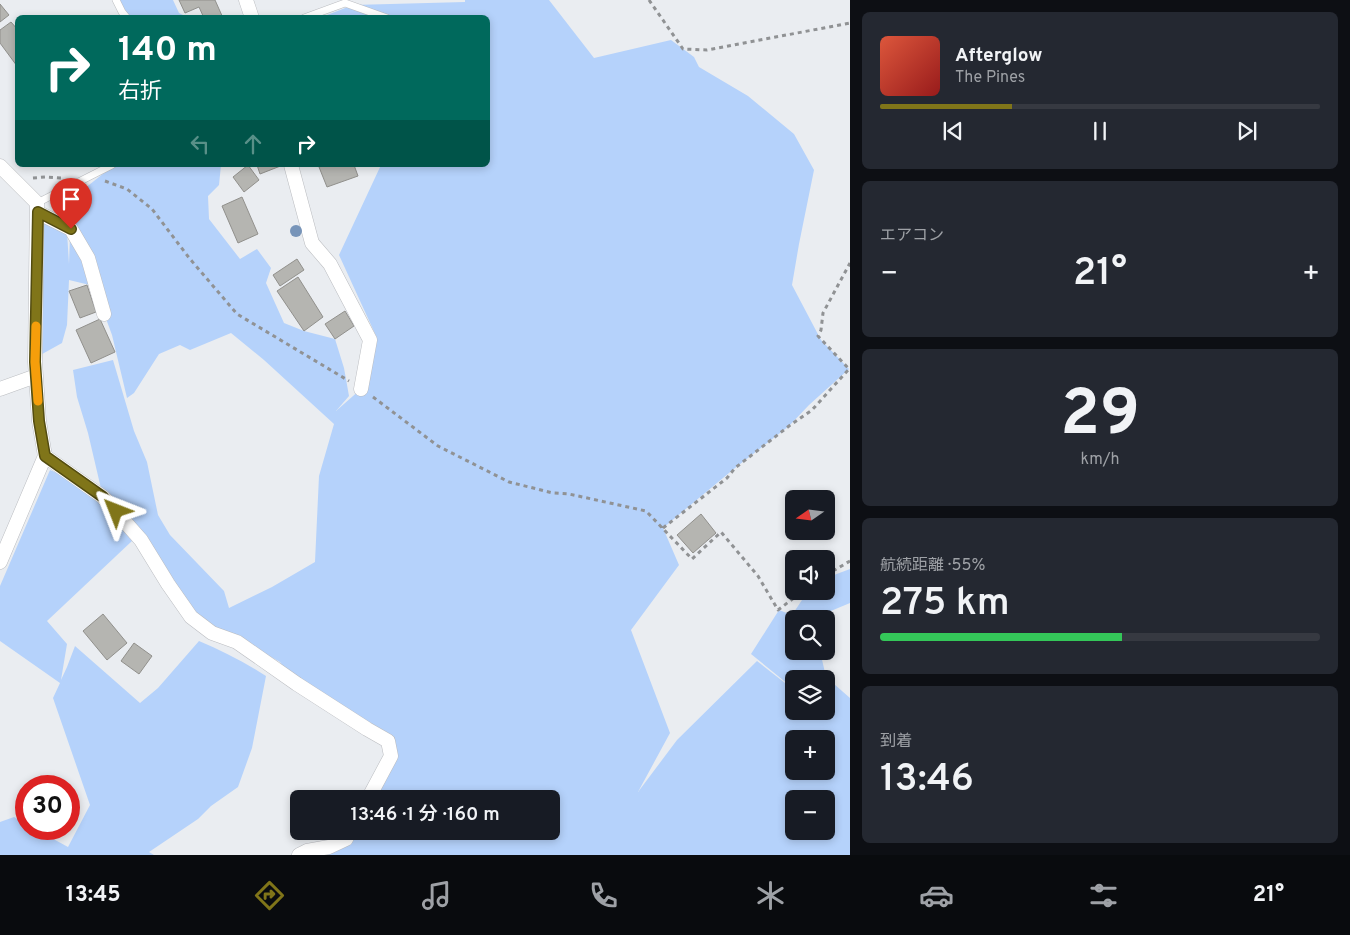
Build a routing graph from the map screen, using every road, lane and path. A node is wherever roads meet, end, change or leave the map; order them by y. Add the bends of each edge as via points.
1 (116, 0) edge
2 (246, 0) edge
3 (649, 0) edge
4 (124, 15) edge
5 (251, 15) edge
6 (312, 15) edge
7 (379, 15) edge
8 (850, 23) edge
9 (0, 166) edge
10 (108, 167) edge
11 (292, 167) edge
12 (12, 178) junction
13 (82, 180) junction
14 (37, 208) junction
15 (850, 263) edge
16 (104, 314) dead end
17 (36, 376) junction
18 (0, 389) edge
19 (361, 389) junction
20 (45, 456) junction
21 (663, 528) junction
22 (850, 561) edge
23 (0, 562) edge
24 (835, 570) edge
25 (791, 600) edge
26 (373, 790) edge
27 (344, 840) edge
28 (299, 855) edge

1 - 4 lane
2 - 5 street
3 - 8 path via 683,49 707,50
6 - 7 lane via 345,3
9 - 12 street
10 - 13 lane
11 - 19 street via 312,243 330,264 370,340
12 - 13 path
12 - 14 street
13 - 14 lane
13 - 19 path via 96,178 127,189 152,210 237,314
14 - 16 street via 71,229 88,258
14 - 17 street
15 - 21 path via 823,313 818,336 849,369 812,410
17 - 18 street
17 - 20 street
19 - 21 path via 438,446 509,482 646,511
20 - 23 street
20 - 26 street via 103,497 141,540 192,617 212,634 237,642 336,710 388,741 391,756
21 - 25 path via 692,558 721,532 758,576 778,610
22 - 24 path
27 - 28 street

